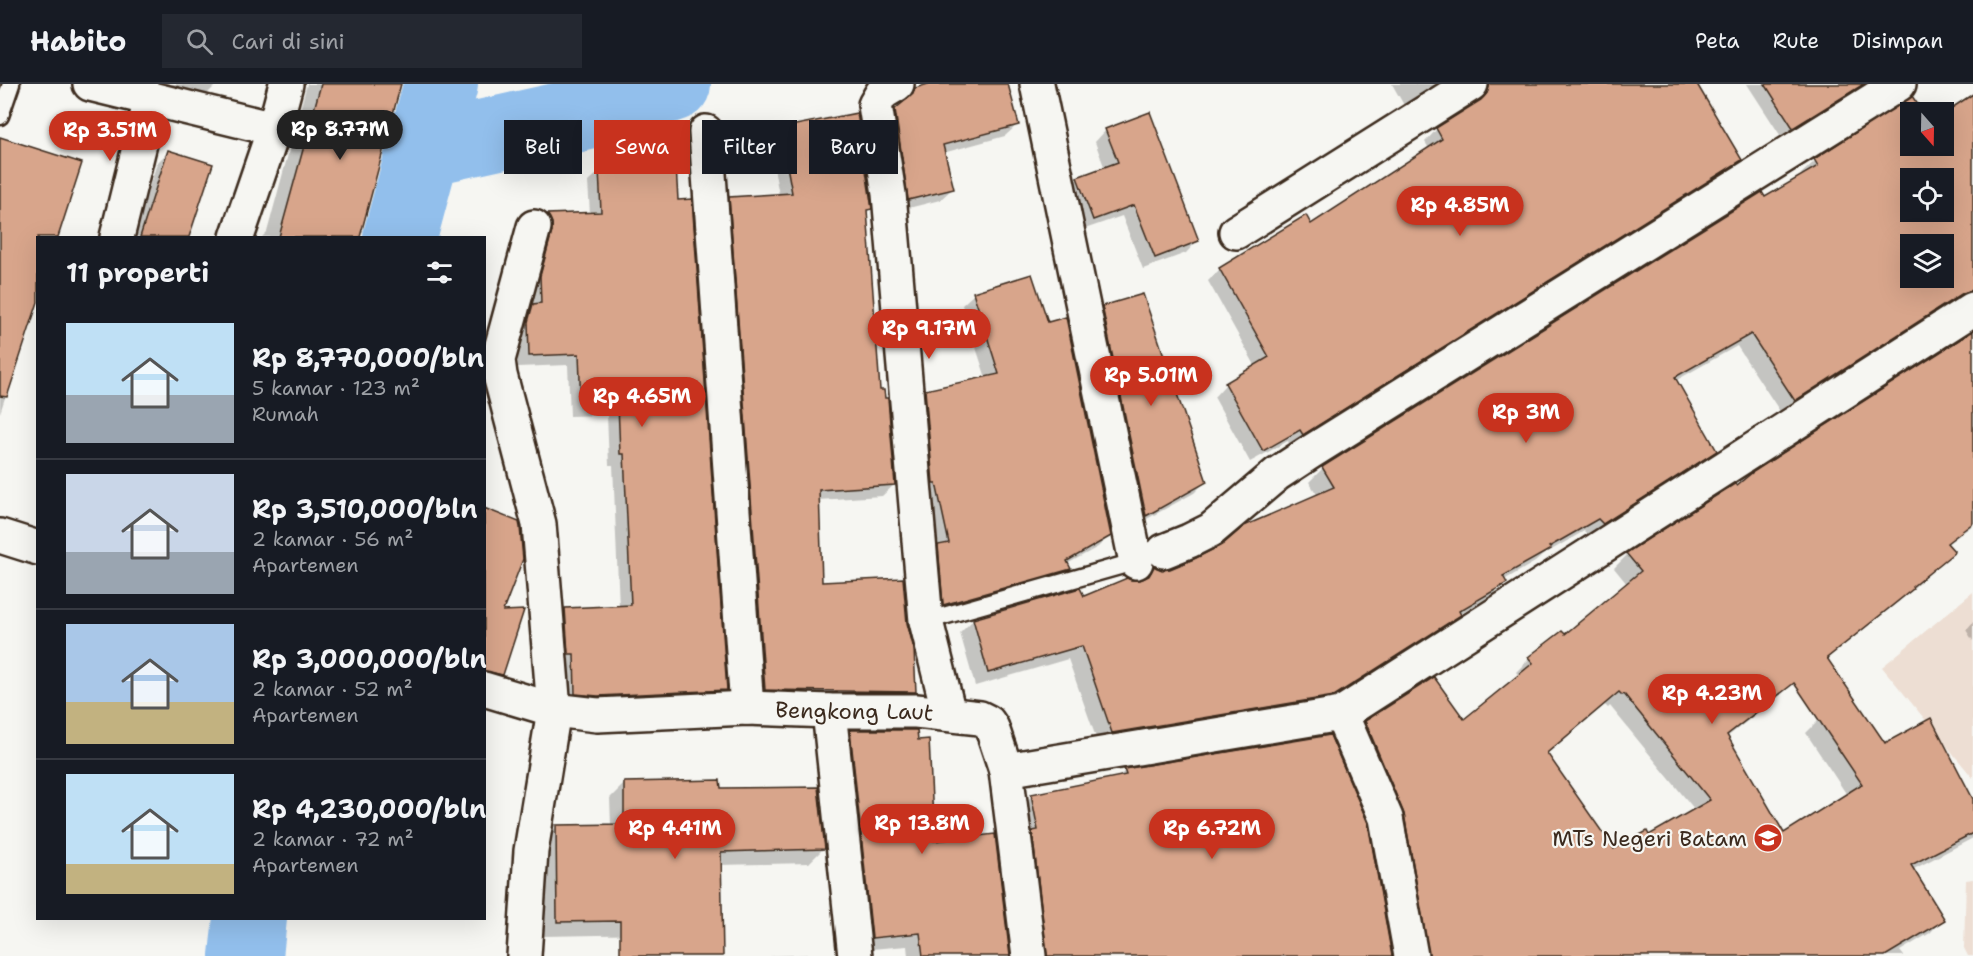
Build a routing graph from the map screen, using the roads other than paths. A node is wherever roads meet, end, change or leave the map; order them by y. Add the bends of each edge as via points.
1 (11, 84) edge
2 (90, 84) edge
3 (286, 84) edge
4 (897, 84) edge
5 (1037, 84) edge
6 (1471, 84) edge
7 (1899, 84) edge
8 (151, 99) junction
9 (0, 116) edge
10 (274, 129) junction
11 (709, 174) edge
12 (534, 226) dead end
13 (1236, 232) dead end
14 (117, 236) edge
15 (237, 236) edge
16 (1973, 309) edge
17 (0, 536) edge
18 (35, 542) edge
19 (1150, 556) junction
20 (926, 621) junction
21 (486, 690) edge
22 (747, 708) junction
23 (554, 710) junction
24 (829, 711) junction
25 (949, 714) junction
26 (1341, 714) junction
27 (1006, 770) junction
28 (524, 956) edge
29 (855, 956) edge
30 (1029, 956) edge
31 (1411, 956) edge

1 - 9 lane
2 - 8 street
3 - 10 street
4 - 20 street via 882,93 876,105 889,194
5 - 19 street
6 - 13 street
7 - 19 street via 1309,453 1277,474 1211,530
8 - 10 street
8 - 14 street
10 - 15 street
11 - 22 street
12 - 23 street via 498,360 539,524
16 - 26 street
17 - 18 street
19 - 20 lane
20 - 25 street
21 - 23 street, Bengkong Laut
22 - 23 street, Bengkong Laut via 597,715
22 - 24 street, Bengkong Laut
23 - 28 street via 531,851
24 - 25 street, Bengkong Laut
24 - 29 street
25 - 27 street, Bengkong Laut via 988,722
26 - 27 street
26 - 31 street via 1386,818
27 - 30 street, Bengkong Laut

